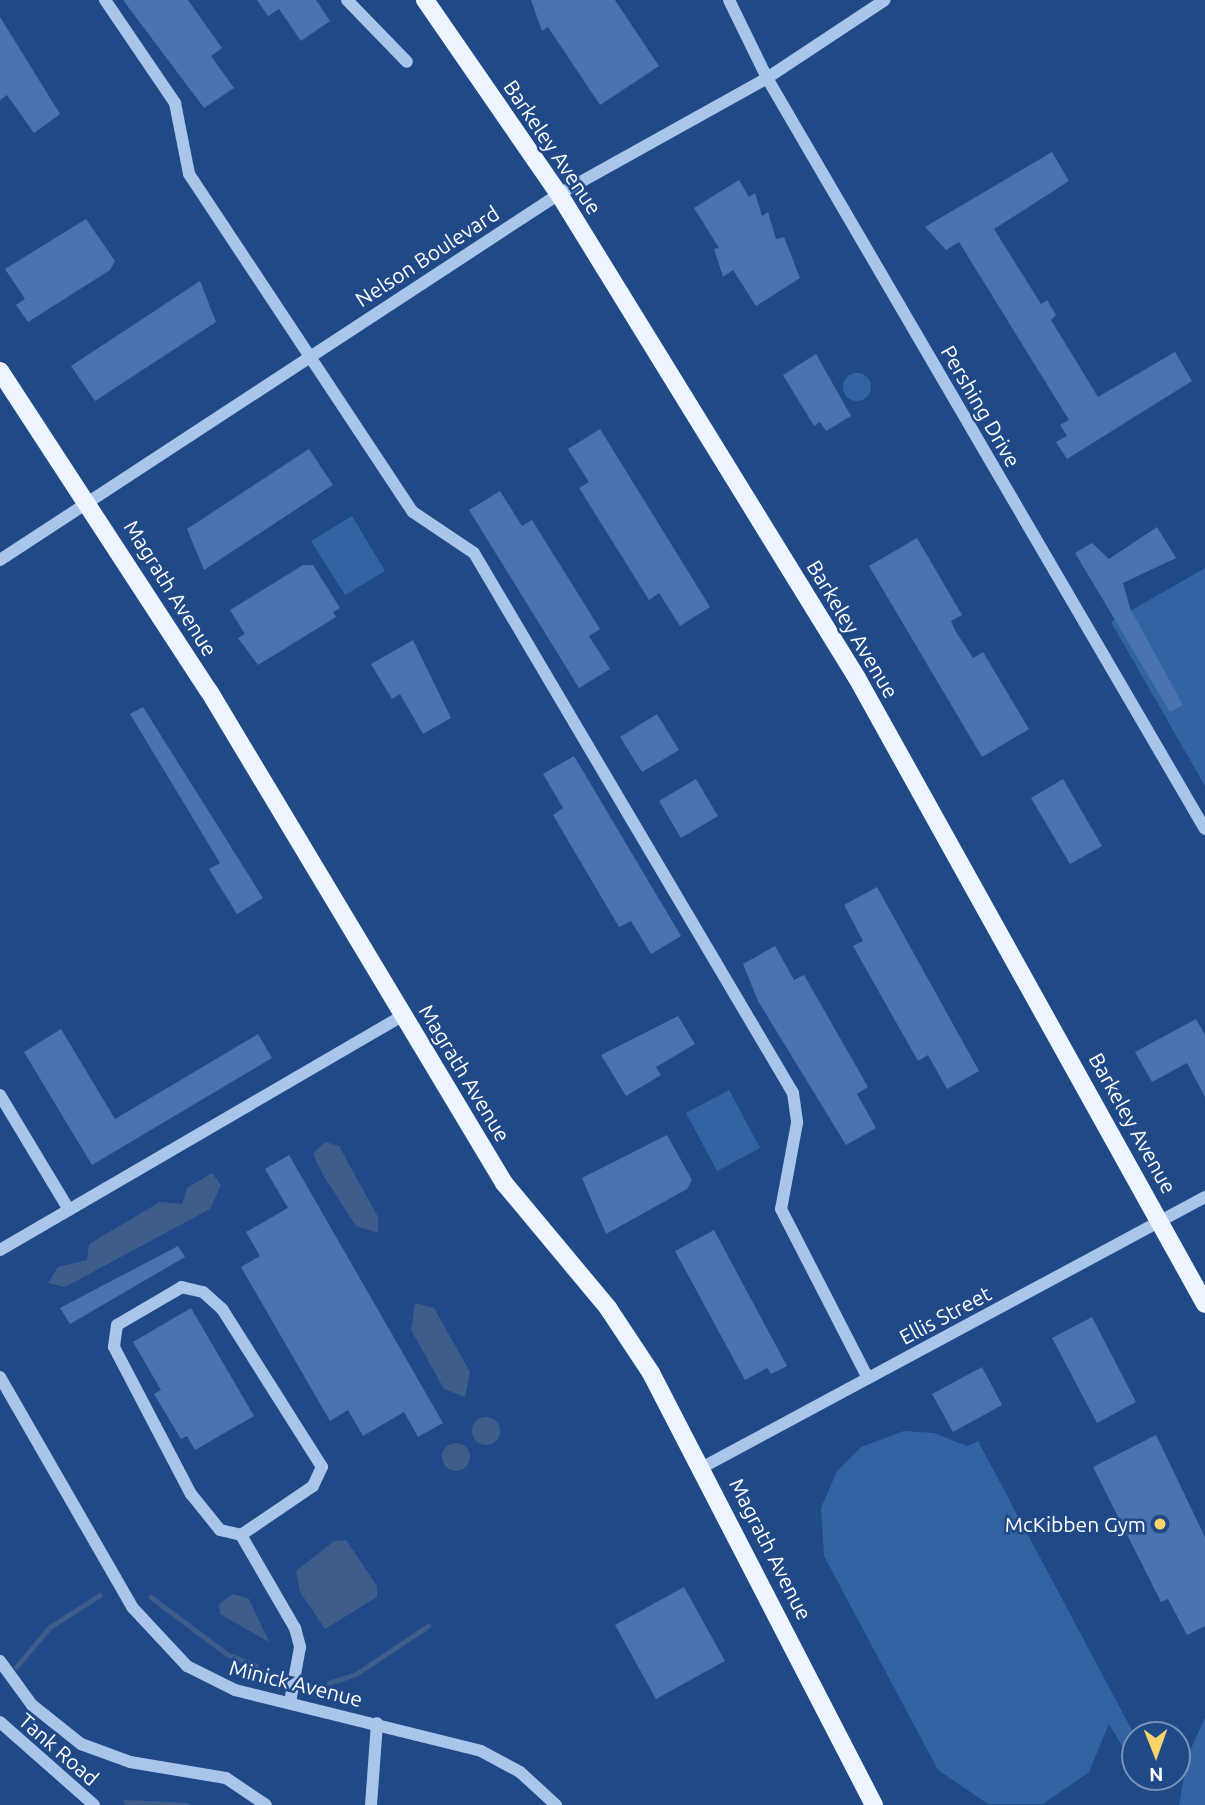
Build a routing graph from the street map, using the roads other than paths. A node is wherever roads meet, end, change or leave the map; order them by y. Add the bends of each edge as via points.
1 (105, 0) edge
2 (347, 0) edge
3 (425, 0) edge
4 (729, 0) edge
5 (885, 0) edge
6 (407, 62) dead end
7 (767, 78) junction
8 (559, 194) junction
9 (309, 356) junction
10 (0, 371) edge
11 (87, 499) junction
12 (0, 560) edge
13 (1205, 829) edge
14 (404, 1014) junction
15 (0, 1096) edge
16 (1205, 1197) edge
17 (69, 1210) junction
18 (1161, 1221) junction
19 (0, 1250) edge
20 (1205, 1304) edge
21 (0, 1377) edge
22 (869, 1378) junction
23 (703, 1467) junction
24 (241, 1535) junction
25 (0, 1661) edge
26 (290, 1702) junction
27 (0, 1722) edge
28 (377, 1723) junction
29 (94, 1805) edge
30 (266, 1805) edge
31 (371, 1805) edge
32 (556, 1805) edge
33 (874, 1805) edge

1 - 9 street via 175,103 189,174
2 - 6 street
3 - 8 main road, Barkeley Avenue
4 - 7 street, Pershing Drive
5 - 7 street, Nelson Boulevard
7 - 8 street, Nelson Boulevard
7 - 13 street, Pershing Drive
8 - 9 street, Nelson Boulevard
8 - 18 main road, Barkeley Avenue via 857,678
9 - 11 street, Nelson Boulevard
9 - 22 street via 413,512 474,553 793,1093 797,1123 781,1209
10 - 11 main road, Magrath Avenue
11 - 12 street, Nelson Boulevard
11 - 14 main road, Magrath Avenue
14 - 17 street
14 - 23 main road, Magrath Avenue via 504,1183 608,1308
15 - 17 street
16 - 18 street, Ellis Street
17 - 19 street
18 - 20 main road, Barkeley Avenue
18 - 22 street, Ellis Street
21 - 26 street, Minick Avenue via 148,1628 201,1676
22 - 23 street, Ellis Street
23 - 33 main road, Magrath Avenue
24 - 24 street via 220,1530 191,1494 114,1347 117,1325 182,1287 203,1292 222,1309 322,1467 313,1486
24 - 26 street via 298,1636
25 - 30 street via 32,1705 81,1744 130,1762 226,1778
26 - 28 street, Minick Avenue
27 - 29 street, Tank Road
28 - 31 street
28 - 32 street, Minick Avenue via 481,1751 520,1772

